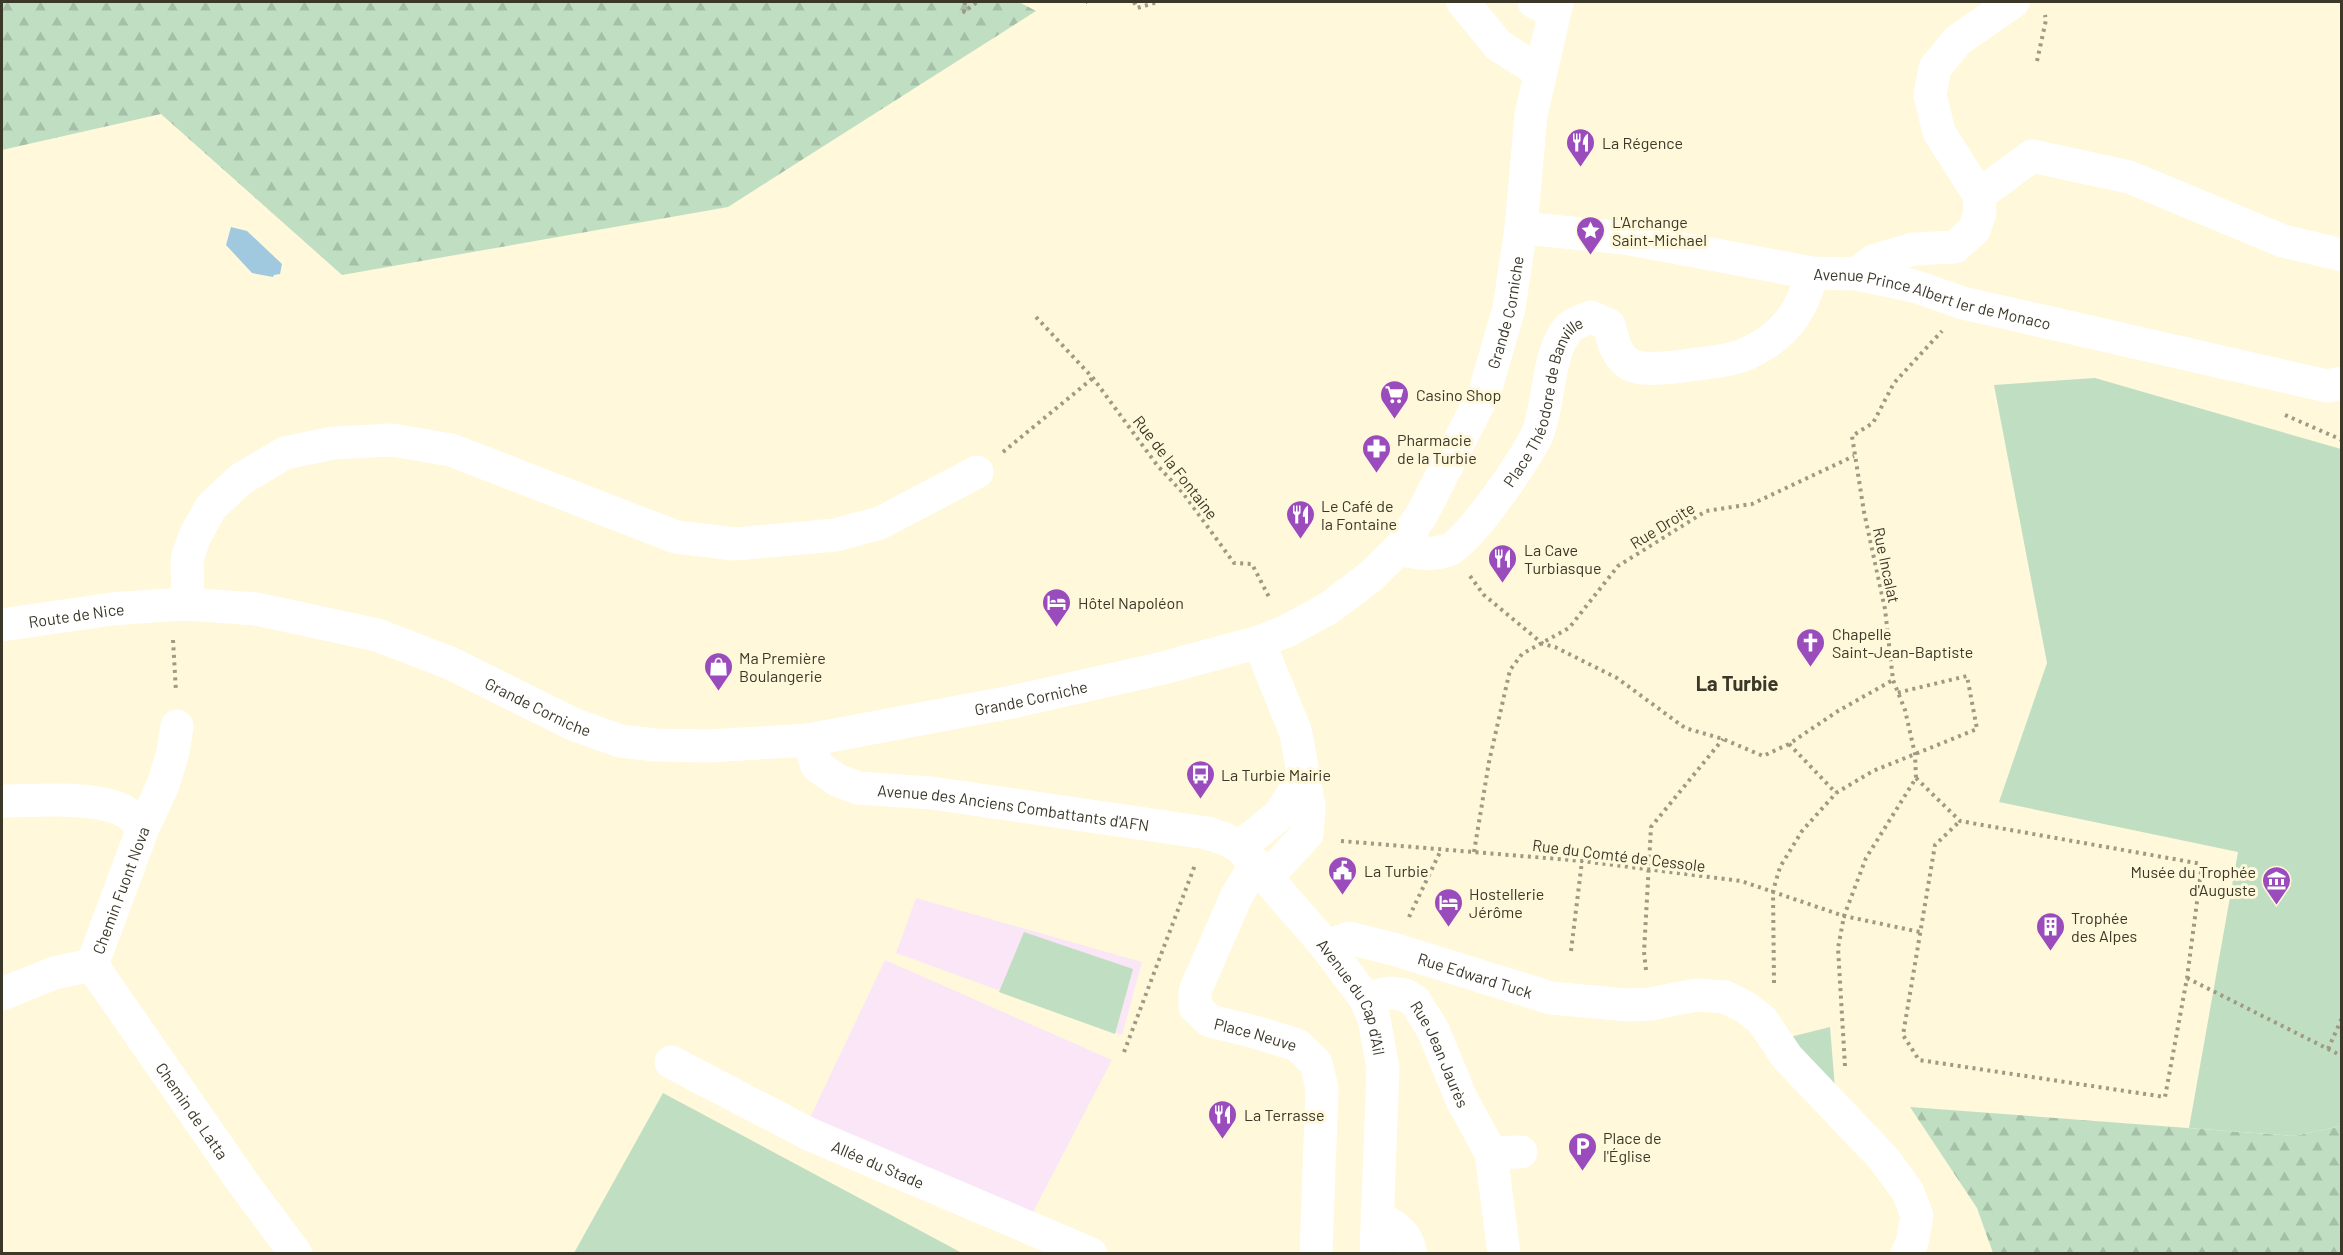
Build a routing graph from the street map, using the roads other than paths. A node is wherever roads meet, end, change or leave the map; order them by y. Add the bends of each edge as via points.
1 (1462, 2) edge
2 (2028, 4) edge
3 (1548, 5) edge
4 (1540, 72) junction
5 (1979, 195) junction
6 (1521, 228) junction
7 (2342, 255) edge
8 (1812, 273) junction
9 (1857, 274) junction
10 (2342, 383) edge
11 (977, 472) road end
12 (1399, 549) junction
13 (188, 604) junction
14 (152, 606) joint
15 (2, 625) edge
16 (1273, 637) junction
17 (177, 726) road end
18 (808, 740) junction
19 (1303, 778) junction
20 (2, 801) edge
21 (142, 828) junction
22 (1254, 863) junction
23 (1326, 946) junction
24 (92, 965) junction
25 (2, 994) edge
26 (1365, 998) junction
27 (671, 1062) dead end
28 (1377, 1216) junction
29 (296, 1254) edge
30 (1091, 1254) edge
31 (1316, 1254) edge
32 (1376, 1254) edge
33 (1411, 1254) edge
34 (1504, 1254) edge
35 (1907, 1254) edge

1 - 4 street via 1498,45
2 - 5 street via 1958,40 1935,68 1930,95 1939,132
3 - 4 street, Grande Corniche
4 - 6 street, Grande Corniche via 1531,115
5 - 7 street via 2032,156 2129,177 2283,241
5 - 9 street via 1980,213 1974,230 1954,247 1913,249 1873,261
6 - 8 street, Avenue Prince Albert Ier de Monaco via 1625,238
6 - 12 street, Grande Corniche via 1509,308 1485,391 1422,514
8 - 9 street, Avenue Prince Albert Ier de Monaco
8 - 12 street, Place Théodore de Banville via 1806,296 1792,321 1765,344 1740,356 1666,369 1631,366 1618,354 1609,325 1591,317 1568,328 1555,358 1537,435 1489,510 1450,550 1422,554
9 - 10 street, Avenue Prince Albert Ier de Monaco via 1914,286 1963,303 2238,367 2327,386
11 - 13 street via 880,523 836,535 735,544 676,537 451,450 392,440 333,443 285,453 241,478 211,507 187,559
12 - 16 street, Grande Corniche via 1329,608
13 - 14 street, Grande Corniche
13 - 18 street, Grande Corniche via 255,609 376,635 450,663 573,724 620,741 710,746
14 - 15 street, Route de Nice
16 - 18 street, Grande Corniche via 1063,691
16 - 19 street
17 - 21 street, Chemin Fuont Nova via 163,785
18 - 22 street, Avenue des Anciens Combattants d'AFN via 817,766 858,788 932,793 1207,833 1225,839
19 - 22 street
19 - 22 street via 1309,807 1308,834
20 - 21 street via 89,802 118,808 135,818
21 - 24 street, Chemin Fuont Nova
22 - 23 street, Avenue du Cap d'Ail
22 - 31 street, Place Neuve via 1195,991 1195,1006 1210,1021 1296,1045 1316,1063 1322,1088
23 - 26 street, Avenue du Cap d'Ail
23 - 35 street, Rue Edward Tuck via 1349,938 1551,998 1639,1005 1696,995 1725,997 1745,1007 1762,1020 1787,1057 1884,1158 1908,1192 1917,1216
24 - 25 street, Chemin Fuont Nova via 54,973
24 - 29 street, Chemin de Latta
26 - 28 street, Avenue du Cap d'Ail via 1374,1019 1383,1068
26 - 34 street, Rue Jean Jaurès via 1391,993 1415,1001 1433,1030 1462,1100 1506,1152
27 - 30 street, Allée du Stade via 809,1134
28 - 32 street, Avenue du Cap d'Ail
28 - 33 street via 1400,1230 1409,1241

